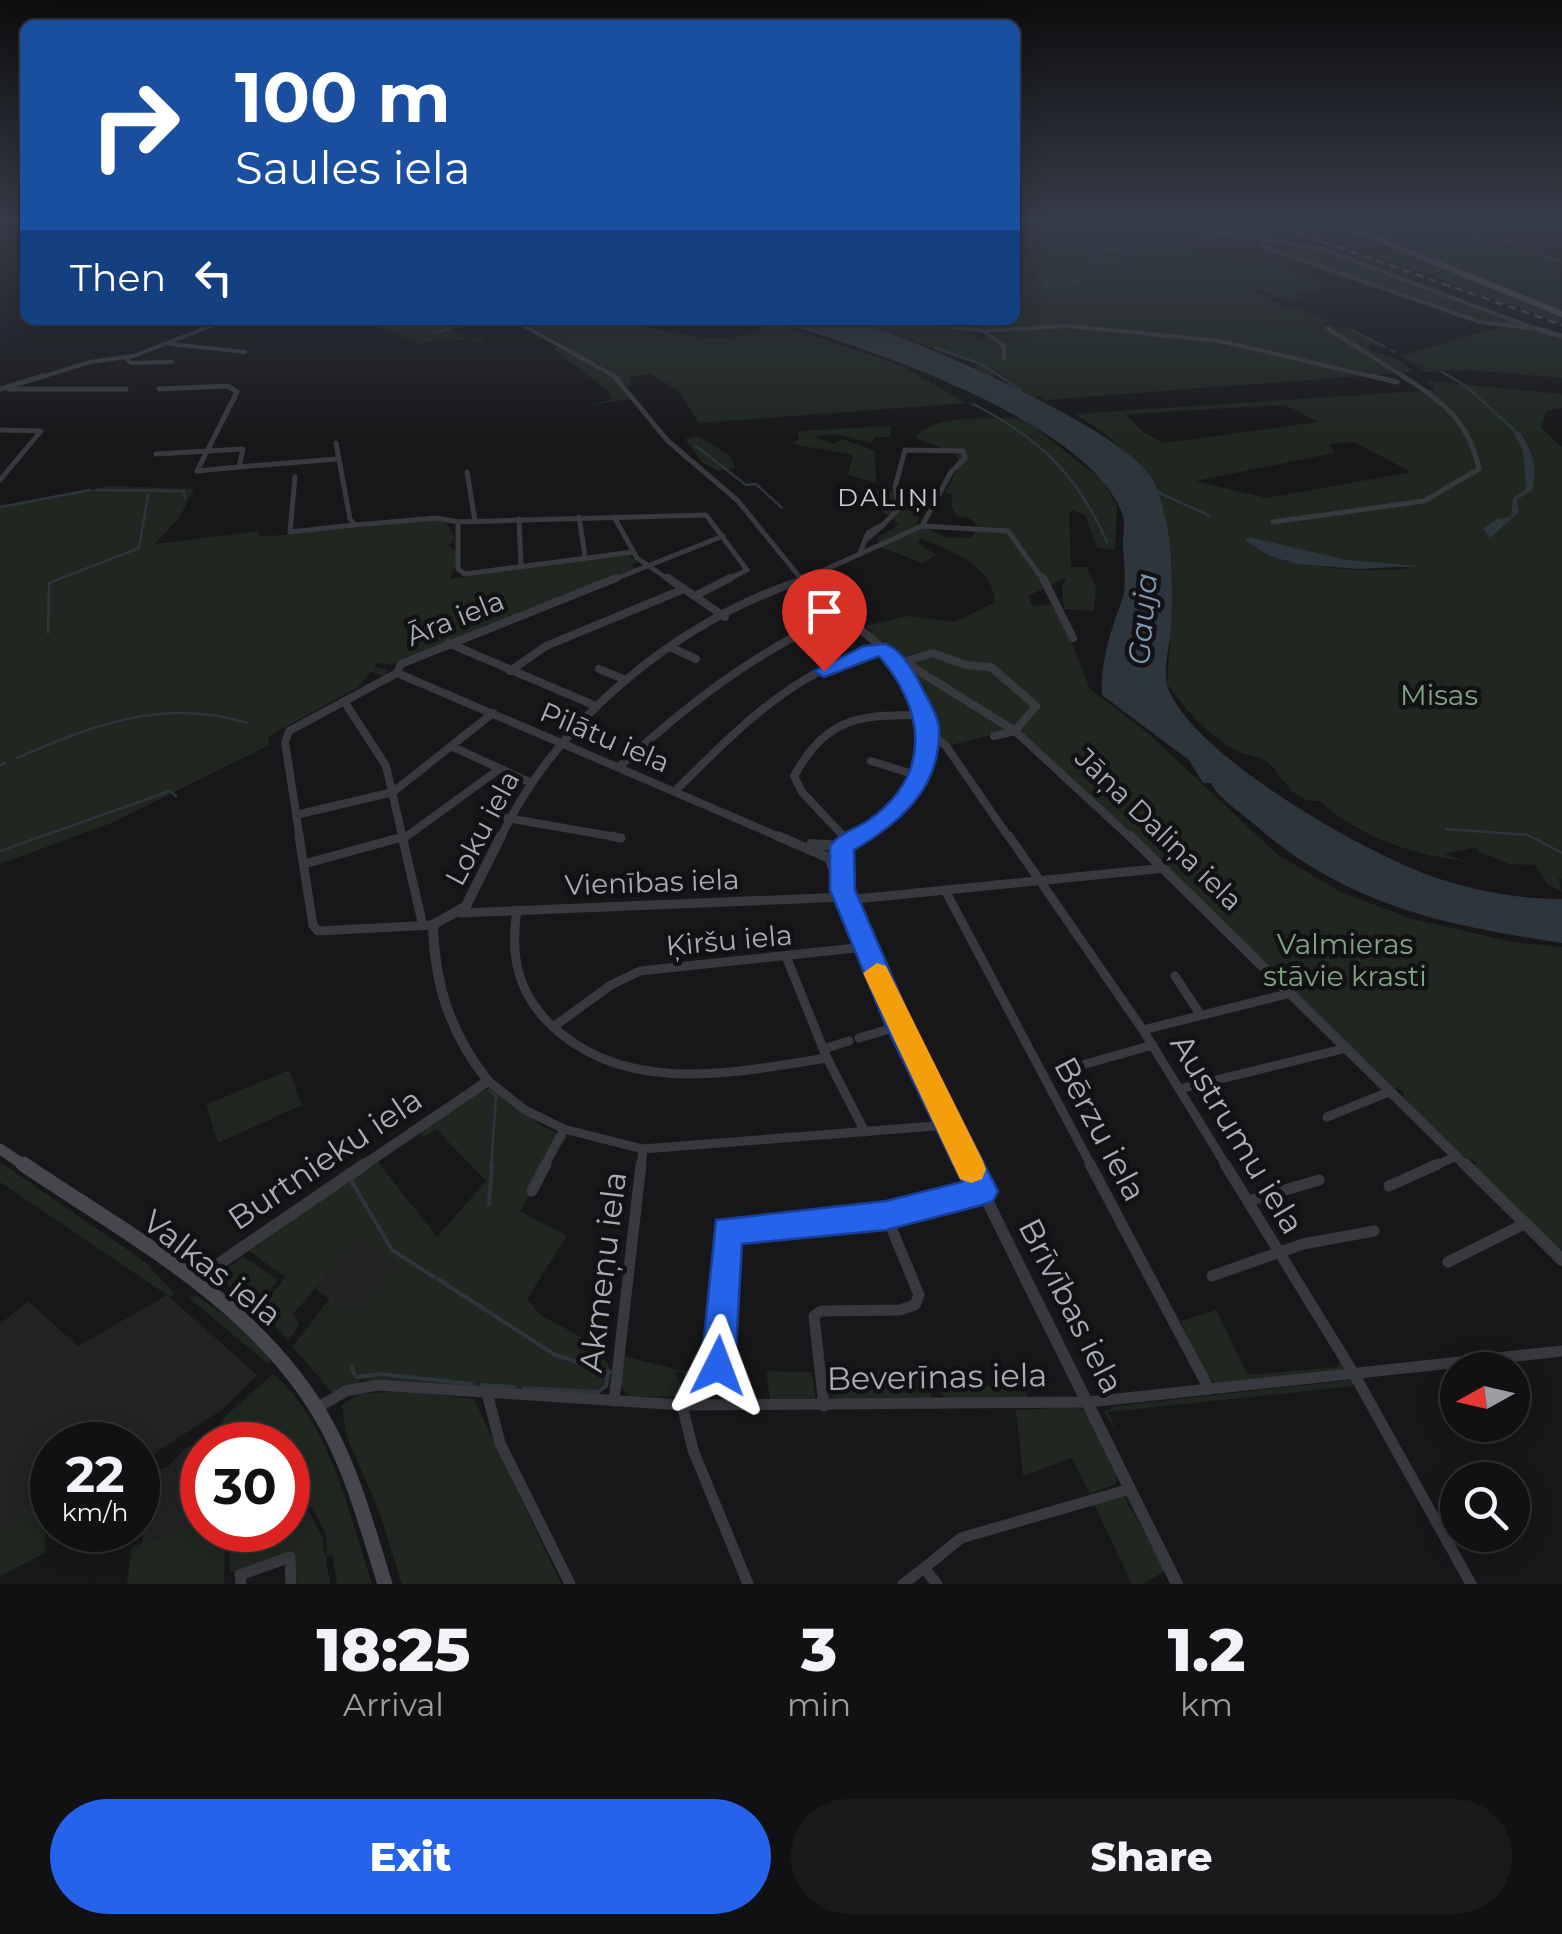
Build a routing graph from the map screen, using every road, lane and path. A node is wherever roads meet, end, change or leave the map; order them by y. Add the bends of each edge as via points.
1 (1397, 293) edge
2 (1441, 293) edge
3 (1508, 293) edge
4 (1562, 314) edge
5 (214, 325) edge
6 (523, 325) edge
7 (939, 325) edge
8 (1327, 328) dead end
9 (1534, 328) junction
10 (986, 332) junction
11 (1562, 336) edge
12 (166, 344) junction
13 (245, 352) dead end
14 (126, 358) junction
15 (1004, 358) dead end
16 (172, 362) dead end
17 (1397, 382) dead end
18 (0, 389) edge
19 (126, 389) dead end
20 (159, 390) dead end
21 (0, 430) edge
22 (336, 443) dead end
23 (210, 451) junction
24 (156, 454) dead end
25 (337, 460) junction
26 (312, 463) dead end
27 (240, 467) junction
28 (467, 472) dead end
29 (295, 477) dead end
30 (0, 480) edge
31 (579, 517) junction
32 (614, 517) junction
33 (520, 520) junction
34 (475, 521) junction
35 (458, 522) junction
36 (1273, 522) dead end
37 (355, 525) junction
38 (922, 526) junction
39 (723, 536) junction
40 (633, 552) junction
41 (858, 555) junction
42 (586, 556) junction
43 (521, 565) junction
44 (652, 566) junction
45 (802, 580) junction
46 (684, 589) junction
47 (695, 596) junction
48 (842, 614) junction
49 (725, 616) junction
50 (1073, 638) dead end
51 (448, 643) junction
52 (672, 648) junction
53 (889, 653) junction
54 (696, 660) dead end
55 (906, 662) junction
56 (599, 669) dead end
57 (510, 670) junction
58 (397, 672) junction
59 (626, 680) junction
60 (344, 701) junction
61 (596, 706) junction
62 (493, 713) junction
63 (924, 715) junction
64 (1016, 731) junction
65 (928, 732) junction
66 (994, 736) dead end
67 (561, 743) junction
68 (453, 747) junction
69 (946, 748) junction
70 (926, 752) junction
71 (872, 761) dead end
72 (619, 766) junction
73 (498, 770) junction
74 (919, 776) junction
75 (530, 782) junction
76 (675, 790) junction
77 (393, 792) junction
78 (296, 816) junction
79 (507, 818) junction
80 (621, 838) dead end
81 (402, 840) junction
82 (834, 850) junction
83 (304, 864) junction
84 (1165, 868) junction
85 (1041, 882) junction
86 (946, 892) junction
87 (845, 896) junction
88 (517, 910) junction
89 (461, 913) junction
90 (428, 926) junction
91 (865, 947) junction
92 (787, 959) junction
93 (1175, 976) dead end
94 (1290, 993) junction
95 (1200, 1014) junction
96 (900, 1026) junction
97 (553, 1027) junction
98 (1144, 1030) junction
99 (1152, 1045) junction
100 (1348, 1048) junction
101 (825, 1054) junction
102 (1082, 1065) dead end
103 (488, 1081) junction
104 (1180, 1089) junction
105 (1391, 1091) junction
106 (1327, 1116) dead end
107 (948, 1125) junction
108 (564, 1129) junction
109 (865, 1132) junction
110 (0, 1149) edge
111 (643, 1149) junction
112 (1457, 1156) junction
113 (1319, 1180) dead end
114 (1390, 1186) dead end
115 (532, 1191) dead end
116 (982, 1191) junction
117 (1248, 1201) junction
118 (886, 1215) junction
119 (1525, 1224) junction
120 (1374, 1231) dead end
121 (1280, 1253) junction
122 (1562, 1260) edge
123 (1448, 1262) dead end
124 (1212, 1276) dead end
125 (193, 1282) junction
126 (1562, 1352) edge
127 (1354, 1374) junction
128 (1208, 1389) junction
129 (487, 1393) junction
130 (614, 1401) junction
131 (1089, 1402) junction
132 (682, 1405) junction
133 (824, 1406) junction
134 (317, 1408) junction
135 (1130, 1489) junction
136 (924, 1568) junction
137 (240, 1584) edge
138 (291, 1584) edge
139 (384, 1584) edge
140 (570, 1584) edge
141 (748, 1584) edge
142 (903, 1584) edge
143 (938, 1584) edge
144 (1177, 1584) edge
145 (1471, 1584) edge

1 - 9 street via 1480,322
2 - 9 street
3 - 4 main road
5 - 12 street
6 - 45 street, Jāņa Daliņa iela via 610,372 633,393 668,441 743,506
7 - 10 street
8 - 36 street via 1447,404 1480,469 1424,502
9 - 11 street
10 - 15 street via 1004,346
10 - 17 street via 1070,326 1220,340
12 - 13 street
12 - 14 street
14 - 16 street
14 - 18 street
18 - 19 street
20 - 23 street via 228,386 237,392
21 - 30 street via 41,431
22 - 25 street
23 - 24 street
23 - 27 street via 245,449
23 - 27 street via 197,471
25 - 26 street
25 - 27 street
25 - 37 street
28 - 34 street
29 - 37 street via 290,532
31 - 32 street
31 - 33 street
31 - 42 street
32 - 39 street via 702,514
32 - 40 street
33 - 34 street
33 - 43 street
34 - 35 street
35 - 37 street
35 - 43 street via 461,573
38 - 41 street
38 - 41 street via 966,458 963,451 904,450 894,488 898,508 872,529
38 - 50 street via 1008,531 1050,590
39 - 44 street, Āra iela
39 - 47 street via 746,570
40 - 42 street
40 - 44 street
41 - 45 street
42 - 43 street
44 - 46 street
44 - 51 street, Āra iela
45 - 48 street, Jāņa Daliņa iela
45 - 49 street, Loku iela
46 - 47 street
46 - 57 street via 537,650
47 - 49 street
48 - 53 street, Jāņa Daliņa iela
48 - 72 street via 808,626 716,682
49 - 52 street, Loku iela
51 - 57 street
51 - 58 street, Āra iela
52 - 54 street
52 - 59 street, Loku iela
53 - 55 street, Jāņa Daliņa iela
53 - 63 street
53 - 76 street via 871,650 765,707
55 - 64 street, Jāņa Daliņa iela
55 - 64 street via 933,653 1002,673 1036,706
56 - 59 street
57 - 61 street
58 - 60 street, Āra iela
58 - 62 street, Pilātu iela
59 - 61 street, Loku iela
60 - 77 street via 386,766
60 - 78 street, Āra iela via 289,731
61 - 67 street, Loku iela
62 - 67 street, Pilātu iela
62 - 68 street
63 - 65 street
63 - 82 street via 846,718 798,768 794,776
64 - 66 street
64 - 84 street, Jāņa Daliņa iela
65 - 69 street, Austrumu iela
65 - 70 street
67 - 72 street, Pilātu iela
67 - 75 street, Loku iela
68 - 73 street
68 - 77 street
69 - 70 street
69 - 85 street, Austrumu iela
70 - 74 street
71 - 74 street
72 - 76 street, Pilātu iela
73 - 75 street
73 - 81 street
74 - 82 street via 891,815
75 - 79 street, Loku iela
76 - 82 street, Pilātu iela via 796,842
77 - 78 street
77 - 81 street
78 - 83 street
79 - 80 street
79 - 89 street, Loku iela
81 - 83 street
81 - 90 street
82 - 87 street, Brīvības iela
83 - 90 street via 318,931
84 - 85 street, Vienības iela
84 - 94 street, Jāņa Daliņa iela
85 - 86 street, Vienības iela
85 - 98 street, Austrumu iela
86 - 87 street, Vienības iela
86 - 128 street, Bērzu iela
87 - 88 street, Vienības iela
87 - 91 street, Brīvības iela
88 - 89 street, Vienības iela
88 - 97 street via 516,976
89 - 90 street, Loku iela
90 - 103 street via 450,1032
91 - 92 street, Ķiršu iela
91 - 96 street, Brīvības iela
92 - 97 street, Ķiršu iela via 640,972
92 - 101 street
93 - 95 street
94 - 95 street
94 - 100 street, Jāņa Daliņa iela
95 - 98 street
96 - 101 street
96 - 107 street, Brīvības iela
97 - 101 street via 598,1059 628,1069 761,1067
98 - 99 street, Austrumu iela
99 - 102 street
99 - 104 street, Austrumu iela
100 - 104 street
100 - 105 street, Jāņa Daliņa iela
101 - 109 street
103 - 108 street
103 - 125 street, Burtnieku iela
104 - 117 street, Austrumu iela
105 - 106 street
105 - 112 street, Jāņa Daliņa iela
107 - 109 street
107 - 116 street, Brīvības iela
108 - 111 street
108 - 115 street
109 - 111 street
110 - 125 main road, Valkas iela
111 - 130 street, Akmeņu iela
112 - 114 street
112 - 119 street, Jāņa Daliņa iela
113 - 117 street
116 - 118 street
116 - 131 street, Brīvības iela
117 - 121 street, Austrumu iela
118 - 132 street via 727,1231 718,1366 713,1376 695,1382
118 - 133 street via 919,1295 915,1305 900,1310 814,1316
119 - 122 street, Jāņa Daliņa iela
119 - 123 street
120 - 121 street
121 - 124 street
121 - 127 street, Austrumu iela
125 - 134 main road, Valkas iela via 258,1334
126 - 127 street, Beverīnas iela
127 - 128 street, Beverīnas iela
127 - 145 street, Austrumu iela
128 - 131 street, Beverīnas iela
129 - 130 street, Beverīnas iela
129 - 134 street, Beverīnas iela via 377,1384 346,1391
129 - 140 street via 500,1444
130 - 132 street, Beverīnas iela
131 - 133 street, Beverīnas iela
131 - 135 street, Brīvības iela
132 - 133 street, Beverīnas iela
132 - 141 street via 693,1450
134 - 139 main road, Valkas iela via 346,1466
135 - 136 street via 960,1538
135 - 144 street, Brīvības iela
136 - 142 street
136 - 143 street
137 - 138 street via 240,1575 290,1556

